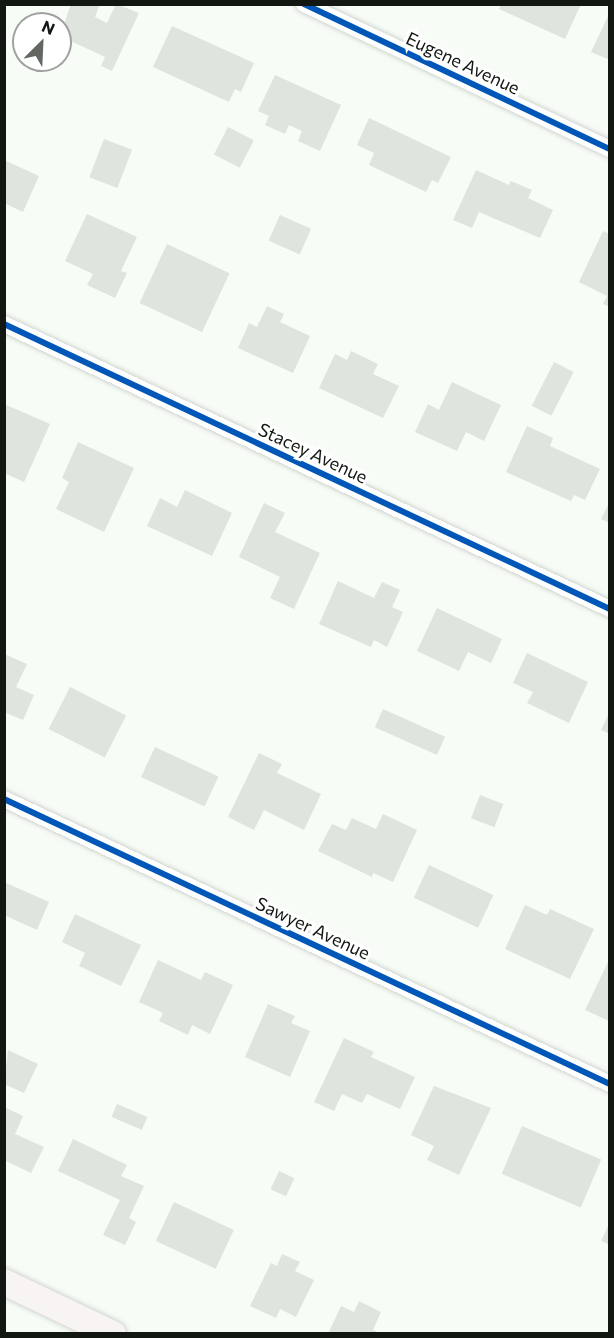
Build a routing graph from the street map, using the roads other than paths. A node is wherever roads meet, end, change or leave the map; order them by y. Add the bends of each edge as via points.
1 (304, 4) edge
2 (609, 148) edge
3 (4, 324) edge
4 (609, 609) edge
5 (4, 798) edge
6 (609, 1084) edge
7 (5, 1284) edge
8 (113, 1334) edge

1 - 2 street, Eugene Avenue
3 - 4 street, Stacey Avenue
5 - 6 street, Sawyer Avenue
7 - 8 main road

